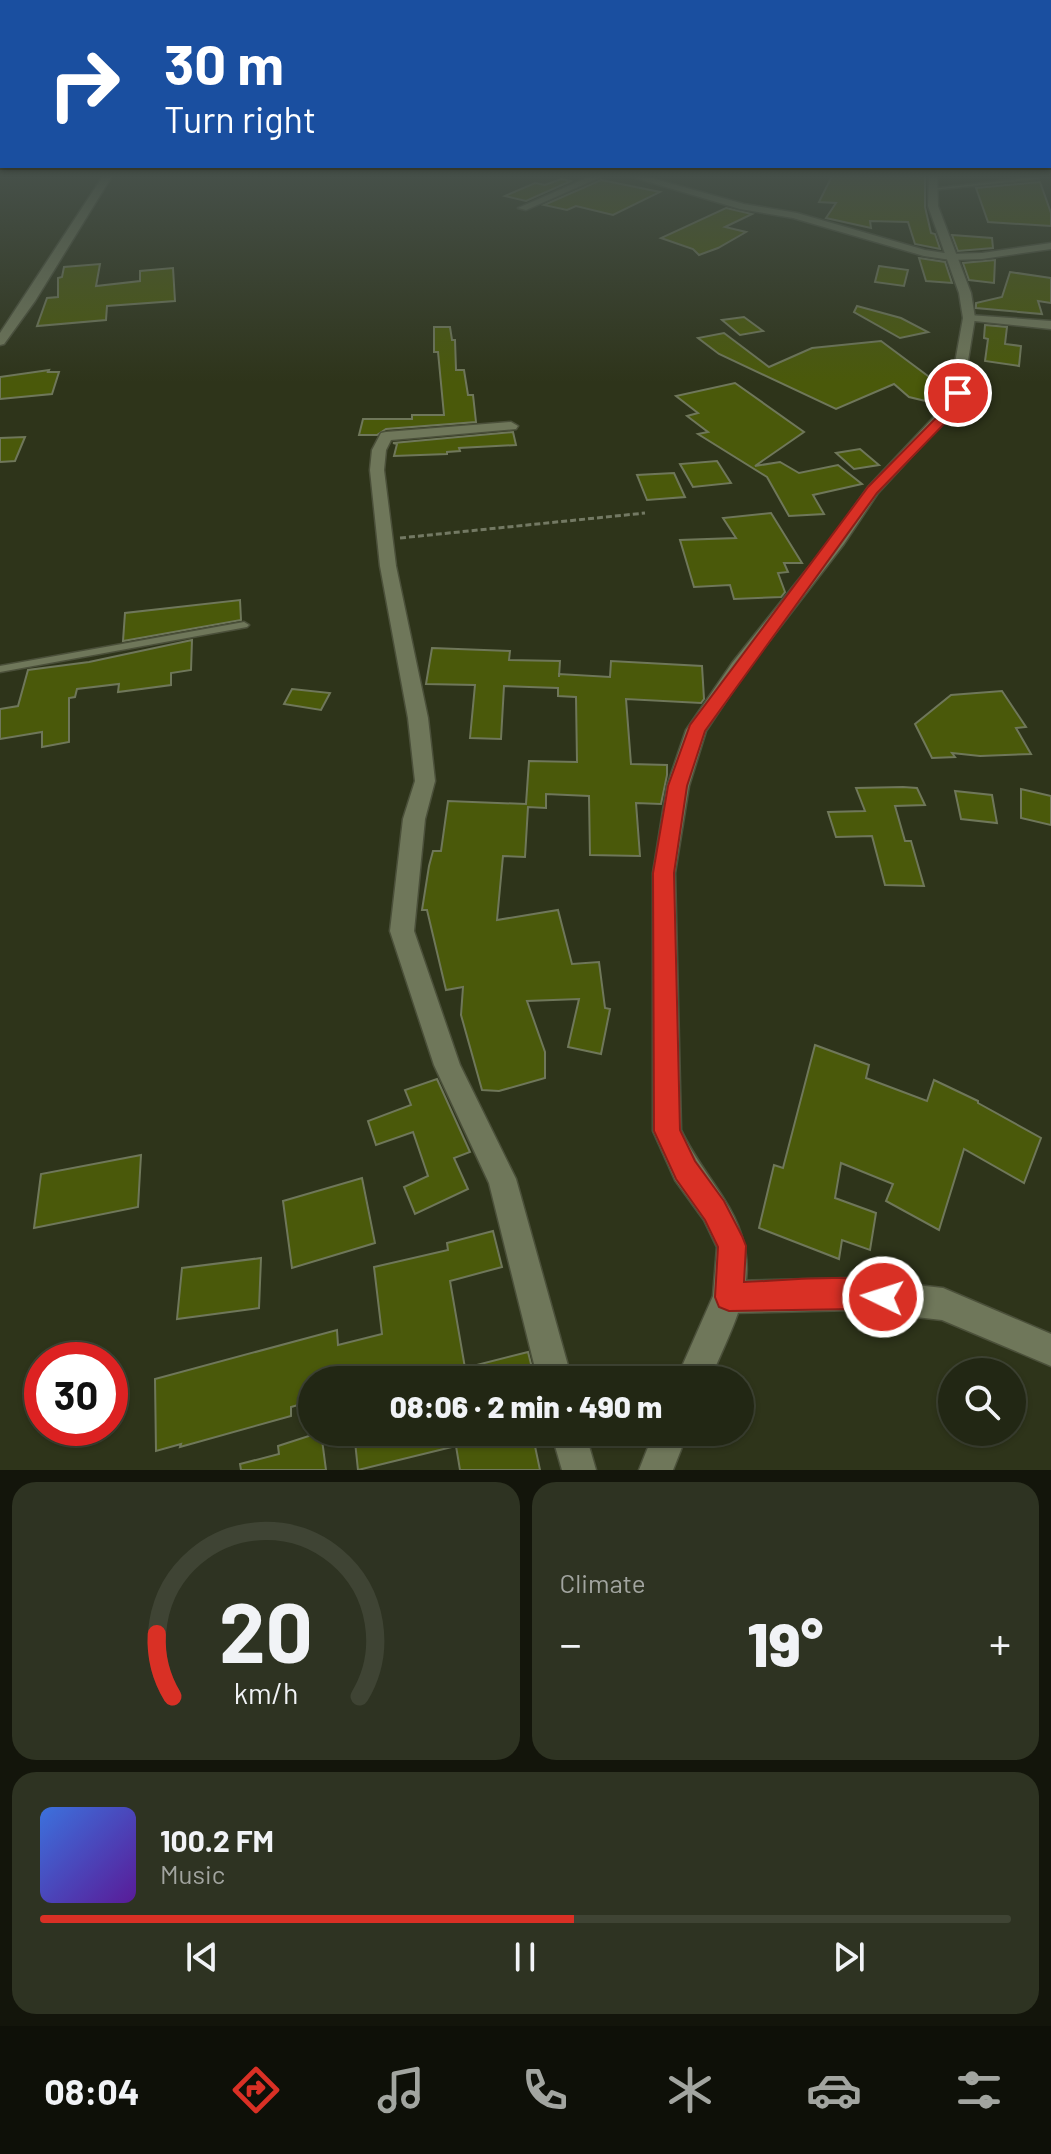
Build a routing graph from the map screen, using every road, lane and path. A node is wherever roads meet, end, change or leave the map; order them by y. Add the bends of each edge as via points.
1 (65, 245) edge
2 (895, 245) edge
3 (947, 245) edge
4 (1051, 246) edge
5 (951, 257) junction
6 (969, 318) junction
7 (1051, 325) edge
8 (0, 341) edge
9 (511, 426) dead end
10 (645, 513) dead end
11 (385, 539) junction
12 (244, 625) dead end
13 (0, 669) edge
14 (729, 1297) junction
15 (1051, 1350) edge
16 (551, 1366) edge
17 (699, 1366) edge
18 (572, 1446) edge
19 (665, 1446) edge
20 (579, 1470) edge
21 (656, 1470) edge

1 - 8 street
2 - 5 street
3 - 5 street
4 - 5 street
5 - 6 street
6 - 7 street
6 - 14 street via 954,403 873,490 739,667 696,730 678,786 664,873 667,1131 732,1246
9 - 11 street via 386,436 377,470
10 - 11 path
11 - 16 street via 425,781 414,819 402,931 447,1065 502,1179
12 - 13 lane
14 - 15 street via 854,1294 943,1304
14 - 17 street
18 - 20 street
19 - 21 street

